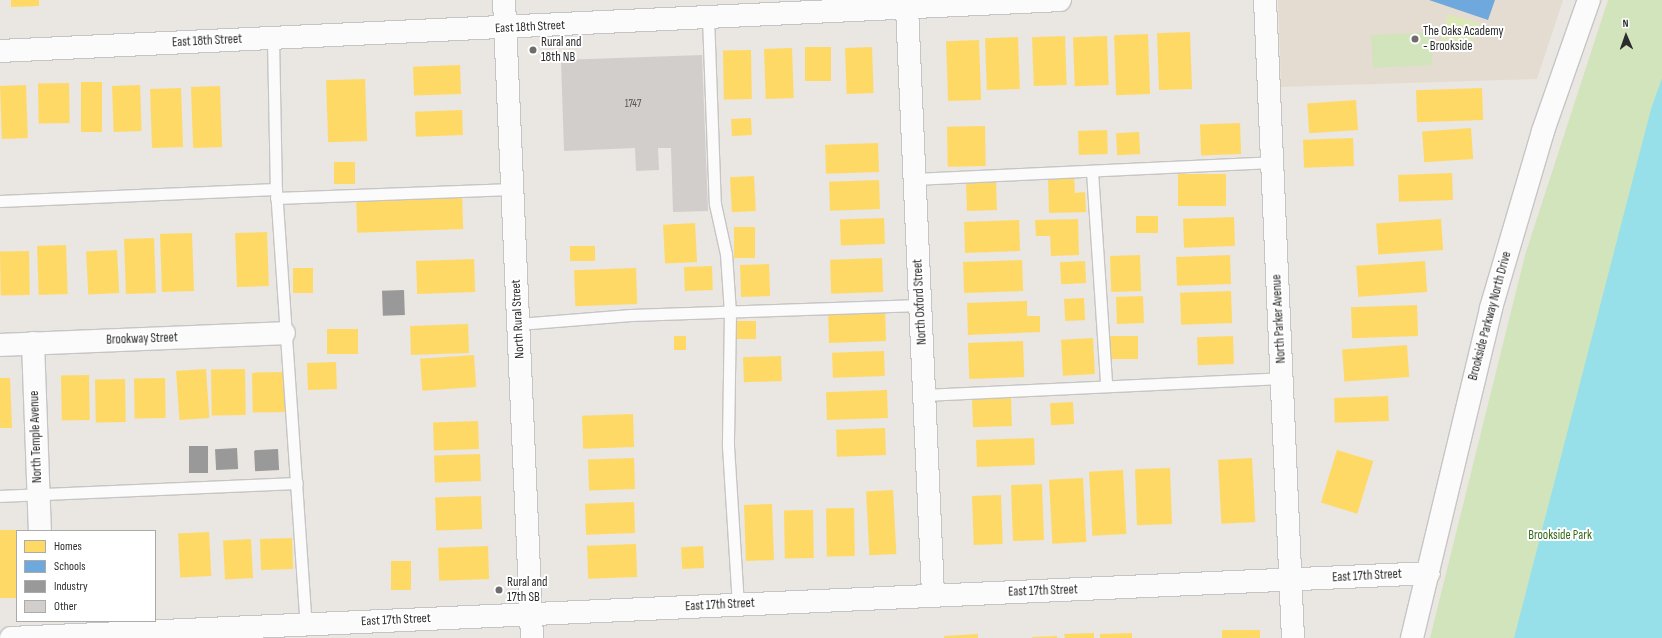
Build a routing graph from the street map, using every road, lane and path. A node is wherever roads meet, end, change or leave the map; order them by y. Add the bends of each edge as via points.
1 (504, 0) edge
2 (1060, 0) edge
3 (1265, 0) edge
4 (1589, 0) edge
5 (752, 8) edge
6 (907, 8) junction
7 (708, 17) junction
8 (505, 28) junction
9 (273, 38) junction
10 (0, 51) edge
11 (1272, 162) junction
12 (1092, 171) junction
13 (914, 179) junction
14 (512, 189) junction
15 (276, 193) junction
16 (0, 201) edge
17 (920, 305) junction
18 (730, 312) junction
19 (518, 324) junction
20 (284, 333) junction
21 (32, 343) junction
22 (0, 345) edge
23 (1282, 378) junction
24 (1106, 384) junction
25 (924, 395) junction
26 (297, 483) junction
27 (39, 494) junction
28 (0, 496) edge
29 (40, 530) edge
30 (1429, 573) junction
31 (1290, 580) junction
32 (933, 595) junction
33 (738, 604) junction
34 (531, 613) junction
35 (306, 625) junction
36 (45, 631) edge
37 (11, 638) edge
38 (532, 638) edge
39 (1292, 638) edge
40 (1412, 638) edge

1 - 8 street, North Rural Street
2 - 6 street, East 18th Street
3 - 11 street, North Parker Avenue
4 - 30 street, Brookside Parkway North Drive via 1543,131 1491,308
5 - 6 street, East 18th Street
5 - 7 street, East 18th Street
6 - 13 street, North Oxford Street
7 - 8 street, East 18th Street
7 - 18 lane via 715,204 726,254
8 - 9 street, East 18th Street
8 - 14 street, North Rural Street
9 - 10 street, East 18th Street
9 - 15 lane
11 - 12 lane
11 - 23 street, North Parker Avenue
12 - 13 lane
12 - 24 lane
13 - 17 street, North Oxford Street
14 - 15 lane
14 - 19 street, North Rural Street
15 - 16 lane
15 - 20 lane
17 - 18 lane
17 - 25 street, North Oxford Street
18 - 19 lane
18 - 33 lane via 728,446
19 - 34 street, North Rural Street
20 - 21 street, Brookway Street
20 - 26 lane
21 - 22 street, Brookway Street
21 - 27 street, North Temple Avenue
23 - 24 lane
23 - 31 street, North Parker Avenue
24 - 25 lane
25 - 32 street, North Oxford Street
26 - 27 lane
26 - 35 lane
27 - 28 lane
27 - 29 street, North Temple Avenue
30 - 31 street, East 17th Street
30 - 40 street, Brookside Parkway North Drive
31 - 32 street, East 17th Street
31 - 39 street, North Parker Avenue
32 - 33 street, East 17th Street
33 - 34 street, East 17th Street
34 - 35 street, East 17th Street
34 - 38 street, North Rural Street
35 - 36 street, East 17th Street
36 - 37 street, East 17th Street

